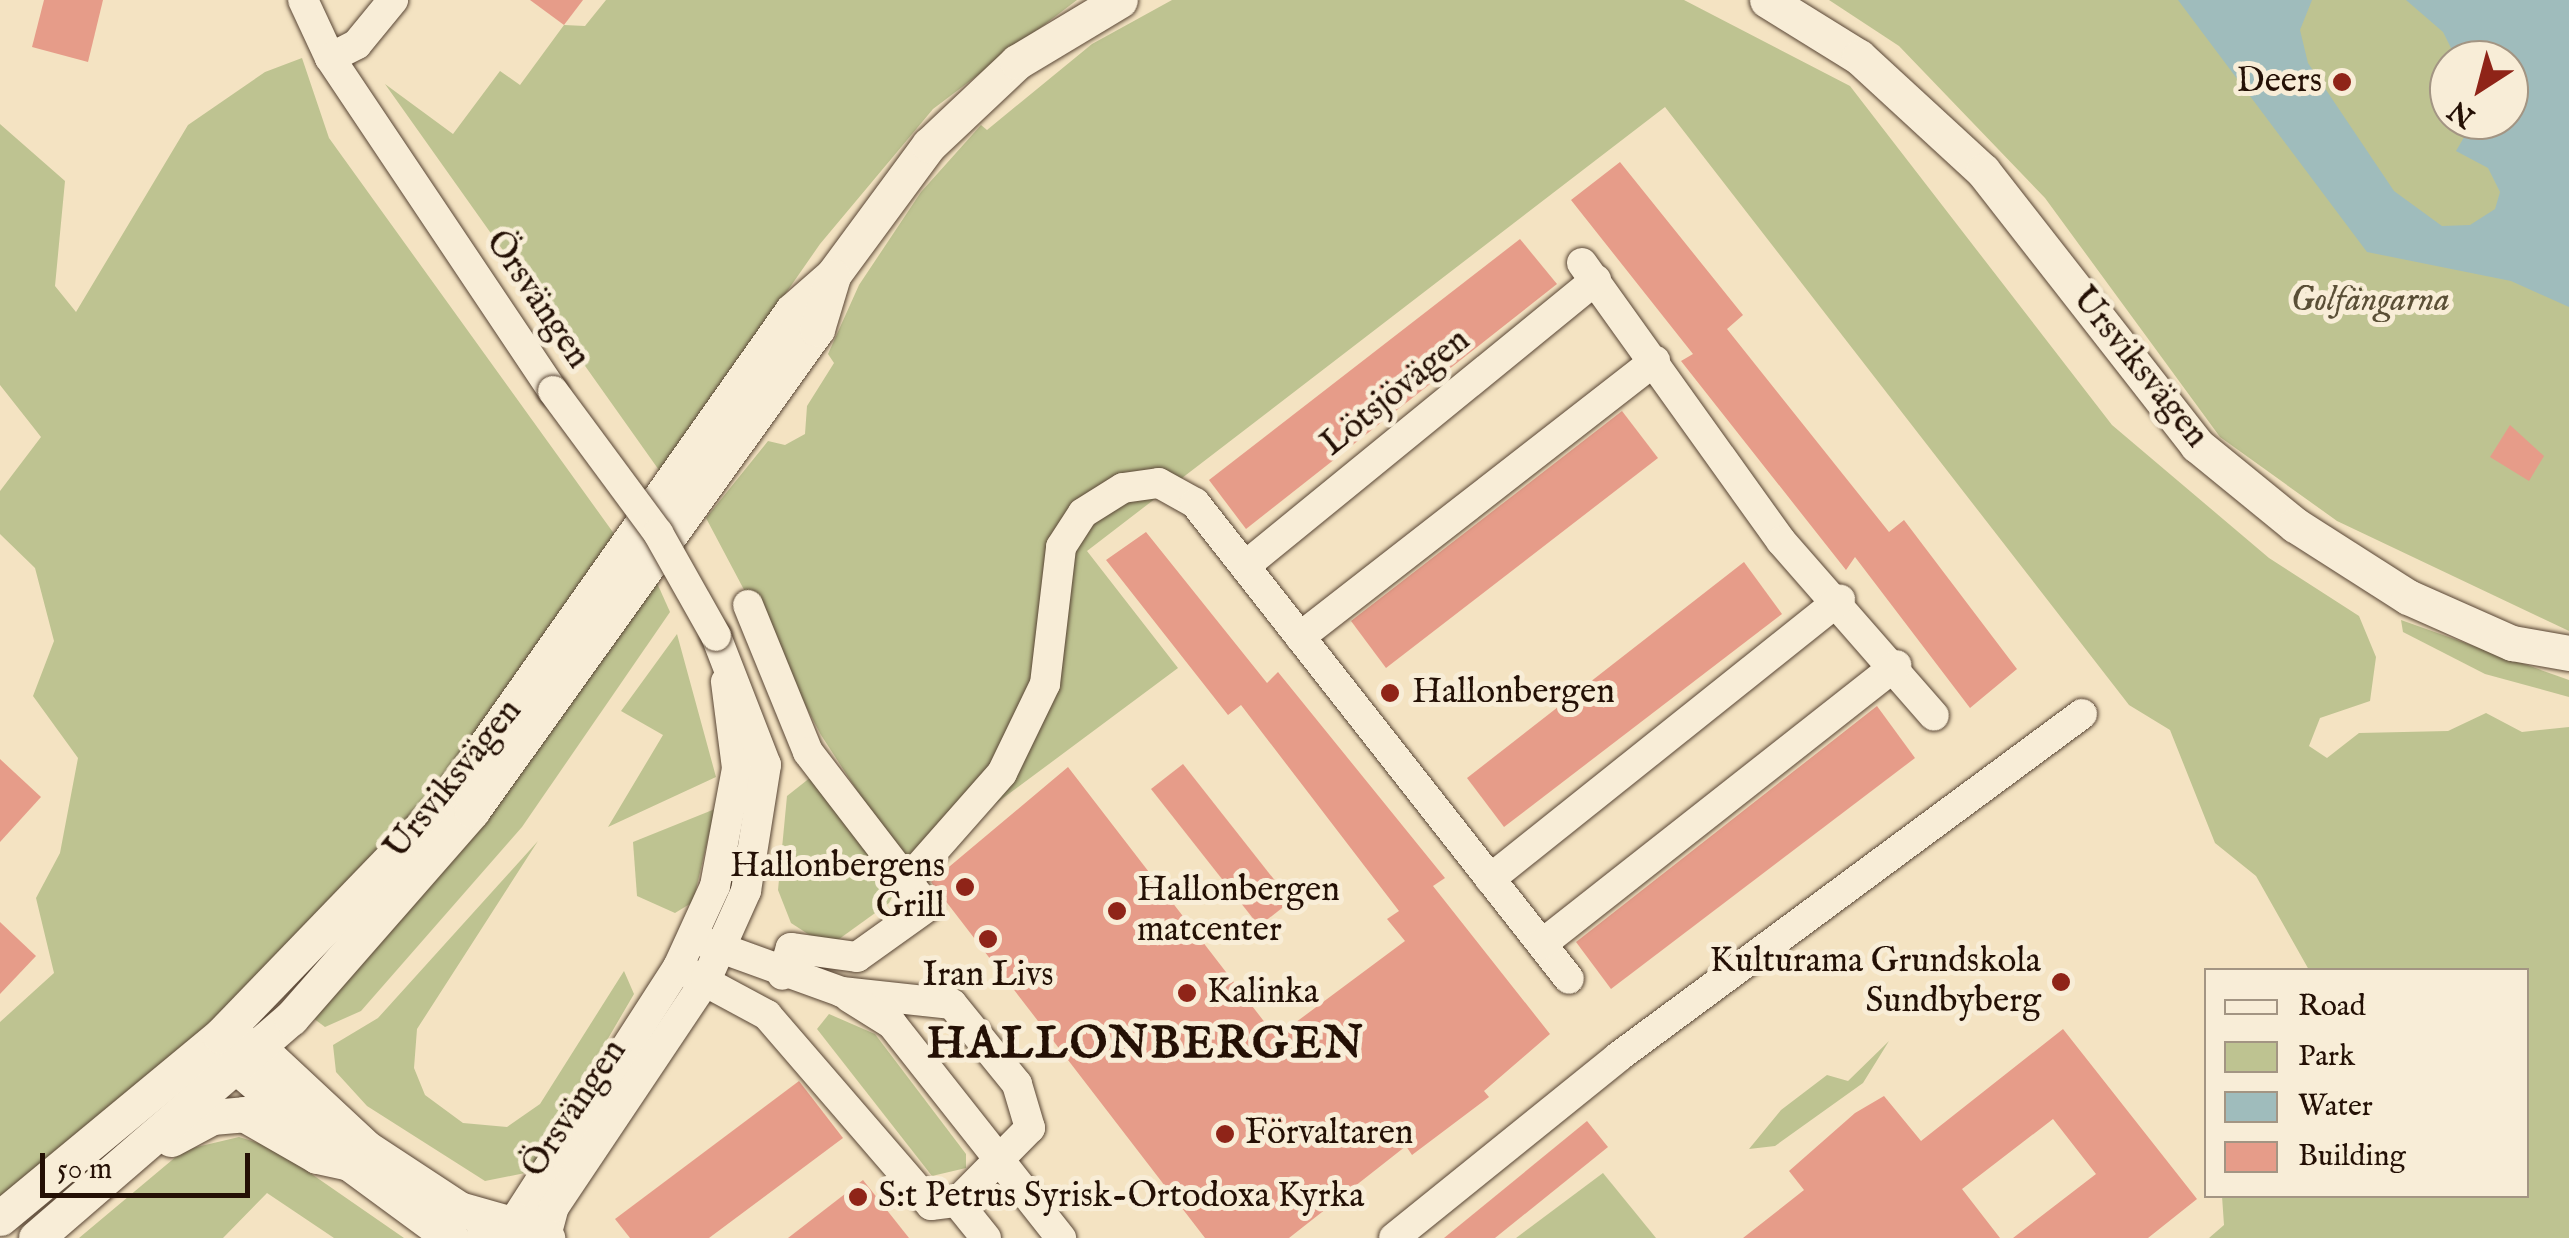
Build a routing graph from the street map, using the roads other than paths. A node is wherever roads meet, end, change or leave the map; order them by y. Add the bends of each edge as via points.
1 (303, 0) edge
2 (393, 0) edge
3 (1120, 0) edge
4 (1767, 0) edge
5 (330, 58) junction
6 (1655, 361) junction
7 (1245, 566) junction
8 (1840, 600) junction
9 (748, 604) dead end
10 (1300, 636) junction
11 (2569, 653) edge
12 (1896, 665) junction
13 (2082, 714) dead end
14 (1934, 716) dead end
15 (1490, 879) junction
16 (906, 882) junction
17 (1542, 944) junction
18 (707, 945) junction
19 (692, 974) junction
20 (782, 975) junction
21 (1569, 979) dead end
22 (842, 992) junction
23 (239, 1050) junction
24 (349, 1163) junction
25 (1002, 1164) junction
26 (957, 1202) junction
27 (66, 1214) junction
28 (0, 1218) edge
29 (517, 1230) edge
30 (36, 1238) edge
31 (451, 1238) edge
32 (986, 1238) edge
33 (1061, 1238) edge
34 (1394, 1238) edge

1 - 5 street, Örsvängen
2 - 5 street via 357,44
3 - 23 street, Ursviksvägen via 1018,62 929,146 833,275 792,311 445,803
4 - 11 street, Ursviksvägen via 1860,57 1983,171 2197,445 2280,514 2408,598 2512,643
5 - 18 street, Örsvängen, bridge via 553,390 658,533 716,636 766,765 746,891
6 - 7 street, Lötsjövägen via 1589,272
6 - 8 street, Lötsjövägen via 1666,390 1781,540
6 - 10 street
7 - 10 street
7 - 16 street via 1195,503 1159,483 1123,488 1083,513 1061,548 1044,684 1002,773
8 - 12 street, Lötsjövägen
8 - 15 street
9 - 16 street via 808,752
10 - 15 street
12 - 14 street, Lötsjövägen
12 - 17 street
13 - 34 street via 1618,1057
15 - 17 street
16 - 20 street via 927,907 857,957 791,948
17 - 21 street
18 - 19 street, Örsvängen
18 - 20 street
19 - 26 street via 767,1015 931,1205
19 - 29 street, Örsvängen via 554,1207
20 - 22 street
22 - 25 street via 892,1024
22 - 25 street via 952,1004 1017,1084 1030,1128
23 - 24 street
23 - 27 street, Ursviksvägen
23 - 28 street, Ursviksvägen
23 - 29 street via 459,1209
24 - 27 street via 317,1156 244,1114 212,1117
24 - 31 street
25 - 26 street
25 - 33 street
26 - 32 street
27 - 30 street, Ursviksvägen

